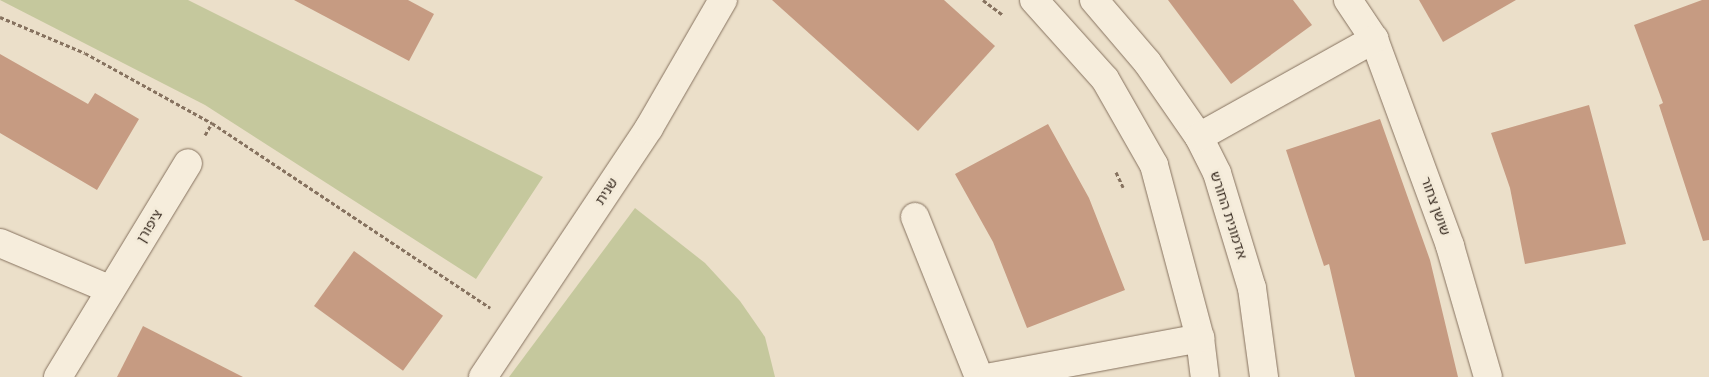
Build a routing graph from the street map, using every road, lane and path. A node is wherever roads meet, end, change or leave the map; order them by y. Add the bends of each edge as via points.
1 (723, 0) edge
2 (983, 0) edge
3 (1034, 0) edge
4 (1094, 0) edge
5 (1348, 0) edge
6 (0, 17) edge
7 (1009, 19) dead end
8 (1374, 39) junction
9 (1199, 137) junction
10 (188, 163) dead end
11 (1113, 163) dead end
12 (1124, 190) dead end
13 (916, 217) dead end
14 (0, 243) edge
15 (109, 289) junction
16 (517, 326) junction
17 (1200, 338) junction
18 (58, 377) edge
19 (483, 377) edge
20 (979, 377) edge
21 (992, 377) edge
22 (1205, 377) edge
23 (1264, 377) edge
24 (1488, 377) edge

1 - 16 street, שנית via 648,128
2 - 7 path
3 - 17 street via 1105,79 1154,165
4 - 9 street, אדמונית החורש via 1147,62
5 - 8 street, שושן צחור
6 - 16 path via 85,53 212,123
8 - 9 street
8 - 24 street, שושן צחור via 1450,246
9 - 23 street, אדמונית החורש via 1217,172 1252,288
10 - 15 street, ציפורן
11 - 12 path
13 - 20 street
14 - 15 street
15 - 18 street, ציפורן
16 - 19 street, שנית
17 - 21 street
17 - 22 street

